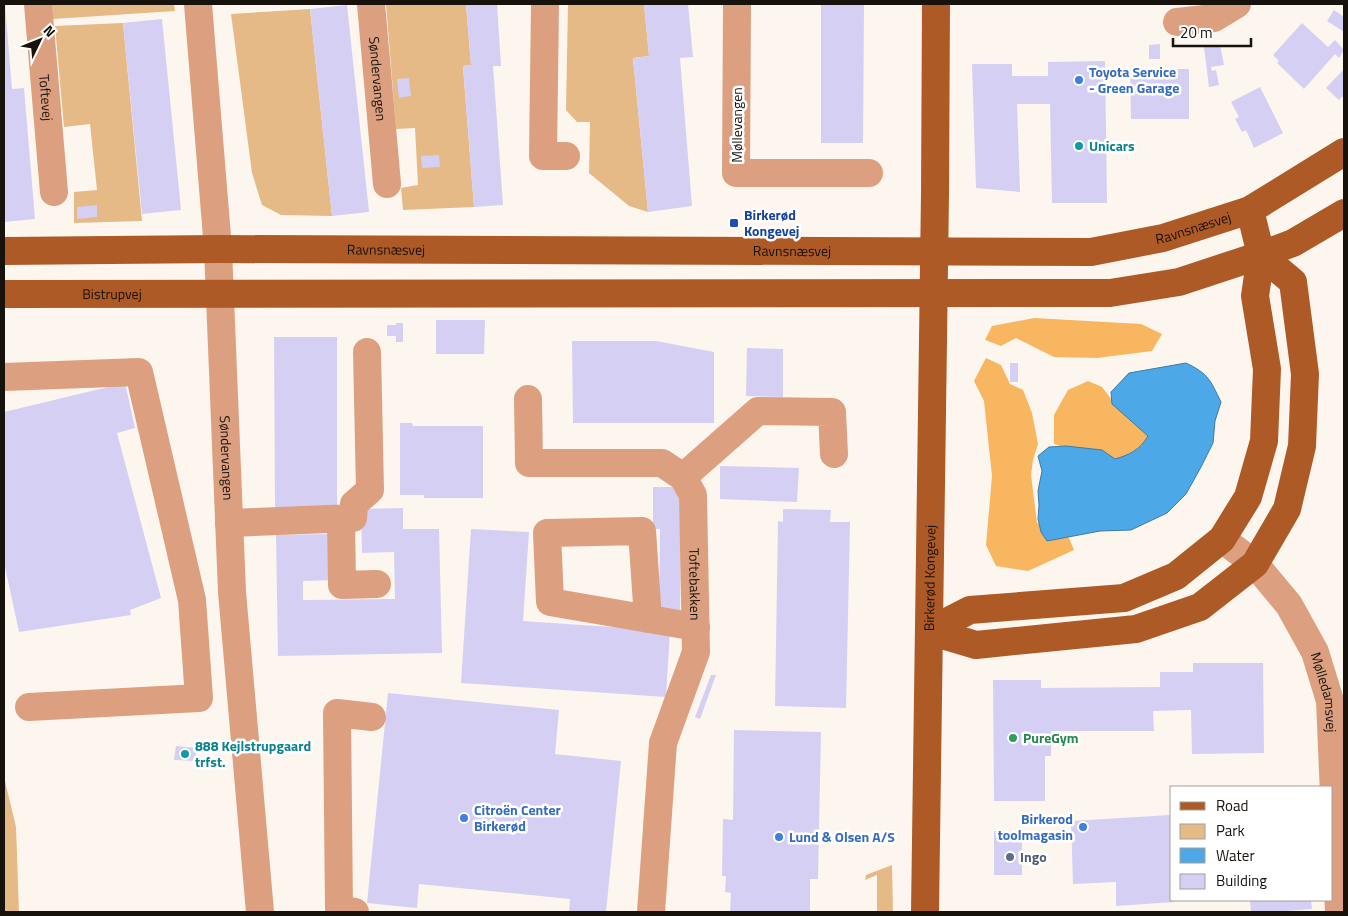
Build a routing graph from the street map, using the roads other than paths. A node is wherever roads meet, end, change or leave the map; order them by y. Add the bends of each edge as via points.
1 (38, 4) edge
2 (198, 4) edge
3 (371, 4) edge
4 (545, 4) edge
5 (737, 4) edge
6 (936, 4) edge
7 (1237, 4) edge
8 (1178, 22) dead end
9 (1344, 152) edge
10 (566, 156) dead end
11 (869, 172) dead end
12 (387, 184) dead end
13 (54, 192) dead end
14 (1250, 210) junction
15 (1344, 213) edge
16 (218, 249) junction
17 (4, 250) edge
18 (1261, 255) junction
19 (4, 294) edge
20 (219, 294) junction
21 (367, 352) dead end
22 (4, 377) edge
23 (528, 399) dead end
24 (834, 454) dead end
25 (683, 477) junction
26 (341, 519) junction
27 (229, 523) junction
28 (1222, 539) junction
29 (1255, 564) junction
30 (377, 584) dead end
31 (232, 592) junction
32 (192, 600) junction
33 (648, 619) junction
34 (696, 627) junction
35 (929, 631) junction
36 (29, 707) dead end
37 (372, 717) dead end
38 (260, 912) edge
39 (355, 912) edge
40 (651, 912) edge
41 (925, 912) edge
42 (1339, 912) edge

1 - 13 street, Toftevej
2 - 16 street, Søndervangen
3 - 12 street, Søndervangen
4 - 10 street via 543,156
5 - 11 street, Møllevangen via 736,173
6 - 35 main road, Birkerød Kongevej, bridge
7 - 8 street via 1214,18
9 - 14 main road, Ravnsnæsvej
14 - 16 main road, Ravnsnæsvej via 1163,238 1091,252
14 - 18 main road
15 - 18 main road via 1294,243
16 - 17 main road
16 - 20 street, Søndervangen
18 - 20 main road via 1179,282 1110,293
18 - 28 main road via 1255,296 1267,369 1264,441 1248,496
18 - 29 main road via 1293,282 1305,374 1302,446 1287,509
19 - 20 main road, Bistrupvej
20 - 27 street, Søndervangen
21 - 26 street via 370,490 354,504 353,518
22 - 32 street via 139,372
23 - 25 street via 529,463 662,463
24 - 25 street via 832,412 758,411
25 - 34 street, Toftebakken via 693,495
26 - 27 street
26 - 30 street via 342,585
27 - 31 street, Søndervangen
28 - 29 street, Mølledamsvej
28 - 35 main road via 1176,576 1124,598 970,610
29 - 35 main road via 1200,607 1136,629 976,645
29 - 42 street, Mølledamsvej via 1289,605 1315,652 1330,701
31 - 32 street
31 - 38 street, Søndervangen
32 - 36 street via 200,698
33 - 33 street via 550,602 547,532 642,531
33 - 34 street
34 - 40 street, Toftebakken via 696,652 663,743
35 - 41 main road, Birkerød Kongevej
37 - 39 street via 336,713 339,909

